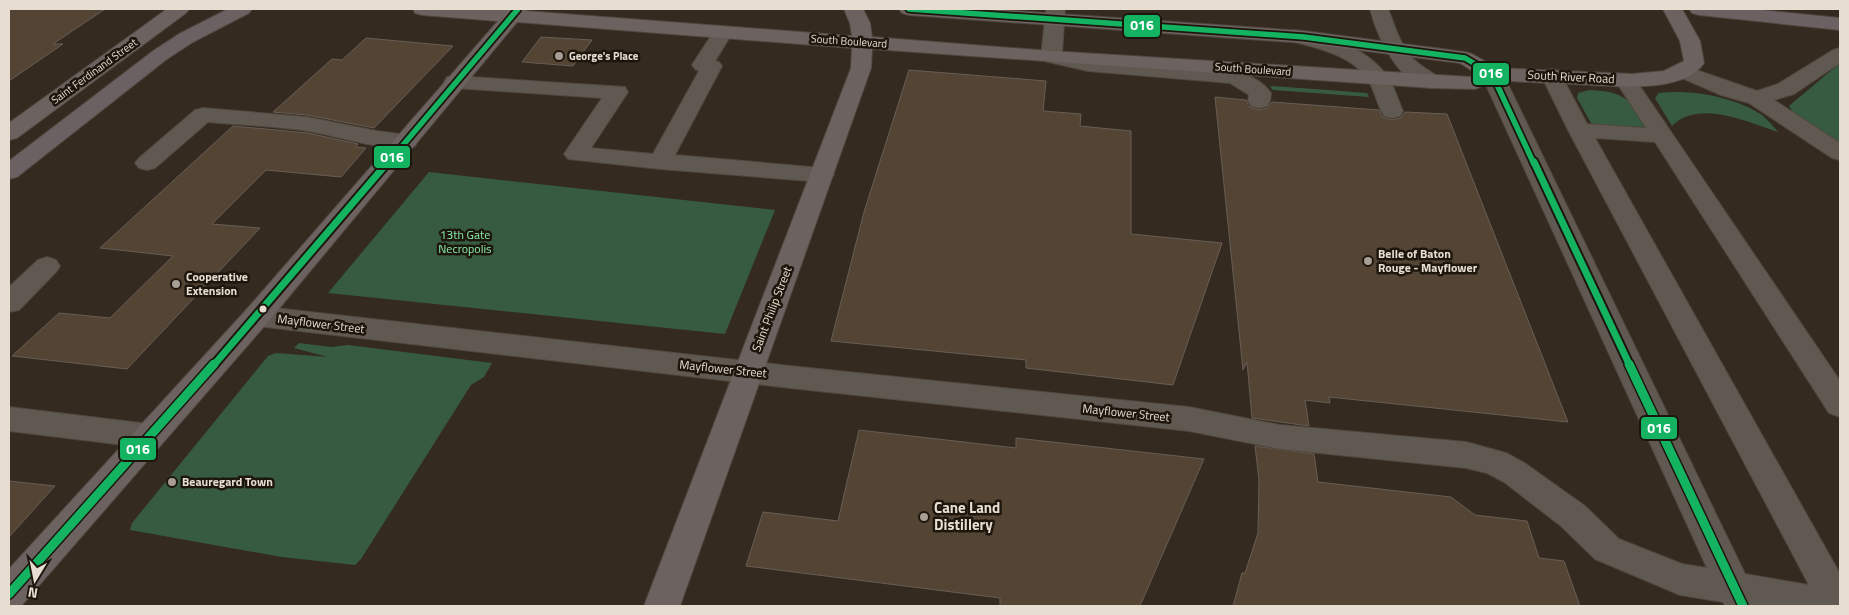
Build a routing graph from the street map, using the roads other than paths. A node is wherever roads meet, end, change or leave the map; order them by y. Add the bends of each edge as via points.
1 (179, 9) edge
2 (196, 9) edge
3 (242, 9) edge
4 (422, 9) edge
5 (854, 9) edge
6 (909, 9) edge
7 (1379, 9) edge
8 (1673, 9) edge
9 (1699, 9) edge
10 (515, 12) edge
11 (1054, 14) edge
12 (1840, 24) edge
13 (153, 28) junction
14 (723, 32) junction
15 (1294, 36) junction
16 (863, 42) junction
17 (1394, 48) junction
18 (1840, 54) edge
19 (1051, 56) junction
20 (1682, 71) junction
21 (1492, 74) junction
22 (1552, 75) junction
23 (1377, 77) junction
24 (1626, 80) junction
25 (455, 82) junction
26 (1432, 82) junction
27 (1757, 98) junction
28 (1259, 101) dead end
29 (1392, 111) dead end
30 (1579, 130) junction
31 (9, 133) edge
32 (1662, 136) junction
33 (407, 140) junction
34 (1840, 153) edge
35 (660, 162) junction
36 (147, 163) dead end
37 (9, 172) edge
38 (822, 175) junction
39 (47, 266) dead end
40 (9, 303) edge
41 (257, 316) junction
42 (747, 372) junction
43 (1840, 405) edge
44 (9, 419) edge
45 (149, 436) junction
46 (9, 594) edge
47 (1739, 598) edge
48 (662, 606) edge
49 (1839, 606) edge

1 - 13 main road, Saint Ferdinand Street
2 - 13 main road via 177,21
3 - 37 highway via 186,38 136,72
4 - 10 main road, South Boulevard
5 - 16 main road, Saint Philip Street
6 - 11 main road
7 - 17 street
8 - 20 main road via 1694,48 1694,63
9 - 12 highway
10 - 14 main road, South Boulevard
10 - 25 main road
11 - 15 main road
11 - 19 street
13 - 31 main road, Saint Ferdinand Street
14 - 16 main road, South Boulevard
14 - 35 street via 702,65 712,66
15 - 17 main road
15 - 23 street via 1348,54
16 - 19 main road, South Boulevard
16 - 38 main road, Saint Philip Street via 860,68
17 - 21 main road via 1465,58
17 - 26 street via 1412,70
18 - 27 street via 1786,89
19 - 23 main road, South Boulevard
19 - 28 street via 1088,65 1234,77 1255,87 1260,93
20 - 24 main road, South River Road via 1653,79
20 - 27 street
21 - 22 main road, South River Road
21 - 26 main road, South Boulevard via 1476,83
21 - 47 street
22 - 24 main road, South River Road
22 - 30 street
23 - 26 main road, South Boulevard
23 - 29 street
24 - 32 street
25 - 33 main road
25 - 35 street via 617,92 576,154
27 - 34 street
30 - 32 street
30 - 49 street
32 - 43 street
33 - 36 street via 377,138 308,124 203,115
33 - 41 main road
35 - 38 street
38 - 42 main road, Saint Philip Street
39 - 40 street
41 - 42 street, Mayflower Street
41 - 45 main road
42 - 47 street, Mayflower Street via 1190,419 1280,437 1466,455 1495,462 1515,473 1565,510 1607,549 1680,579
42 - 48 main road, Saint Philip Street
44 - 45 street
45 - 46 main road
47 - 49 street, Mayflower Street

